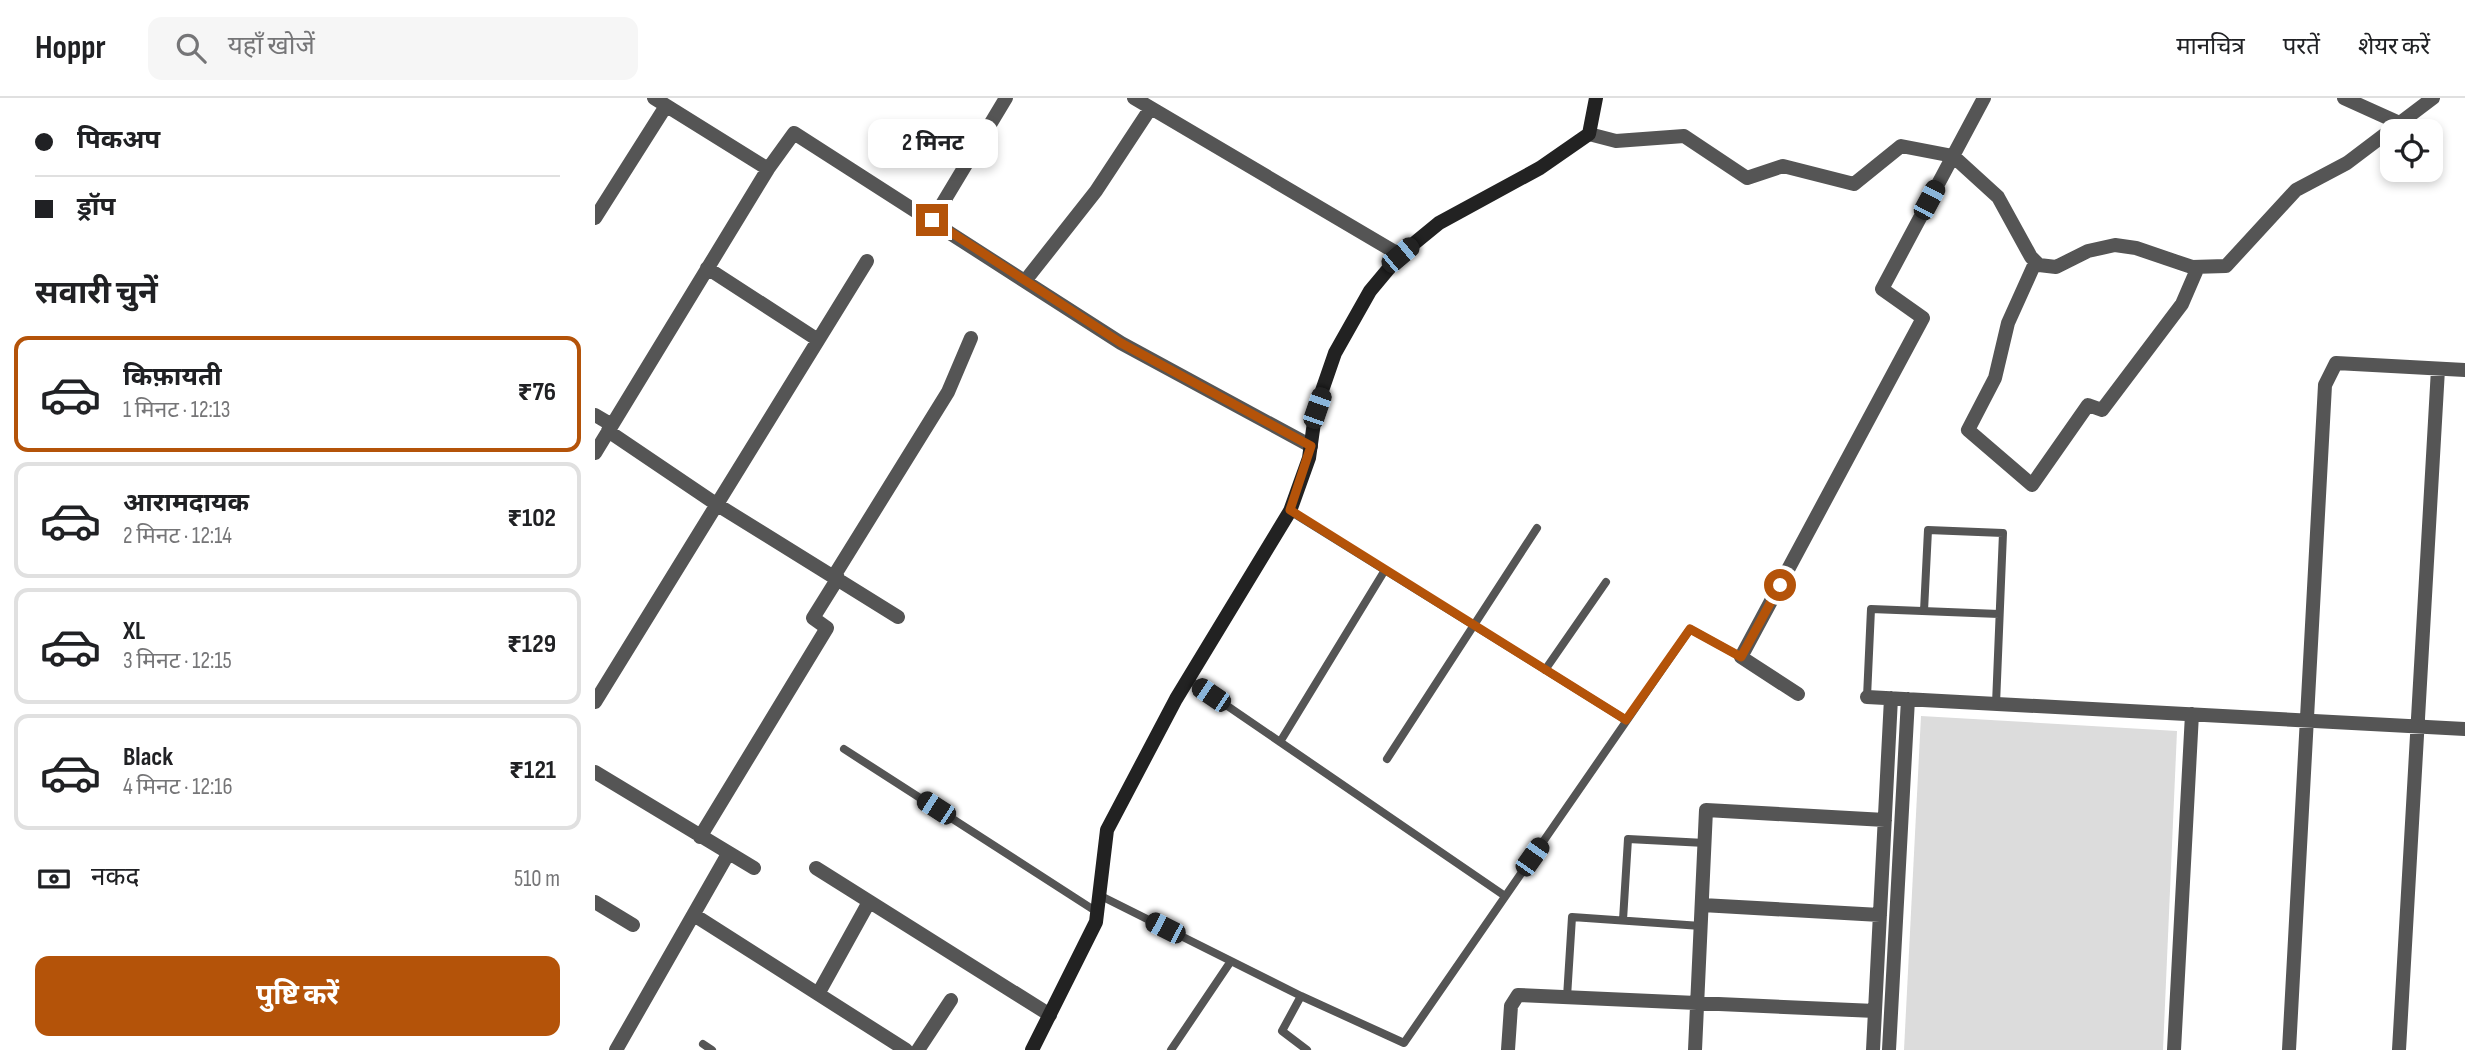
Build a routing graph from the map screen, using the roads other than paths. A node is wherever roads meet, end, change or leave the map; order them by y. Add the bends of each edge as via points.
1 (1006, 98) edge
2 (1133, 98) edge
3 (1596, 98) edge
4 (1984, 98) edge
5 (2344, 98) edge
6 (2433, 98) edge
7 (660, 102) edge
8 (1150, 109) junction
9 (2390, 119) edge
10 (2402, 119) edge
11 (1589, 134) junction
12 (2380, 136) edge
13 (1953, 156) junction
14 (768, 169) junction
15 (595, 218) edge
16 (932, 220) junction
17 (1400, 255) junction
18 (867, 261) dead end
19 (2035, 262) junction
20 (2198, 267) junction
21 (707, 268) junction
22 (1025, 281) junction
23 (971, 338) dead end
24 (818, 340) junction
25 (2438, 369) junction
26 (2465, 370) edge
27 (595, 415) edge
28 (610, 428) junction
29 (1311, 446) junction
30 (595, 453) edge
31 (716, 504) junction
32 (1290, 510) junction
33 (1537, 528) dead end
34 (1385, 570) junction
35 (836, 577) junction
36 (1606, 582) dead end
37 (1924, 611) junction
38 (2000, 614) junction
39 (898, 617) dead end
40 (1474, 625) junction
41 (1741, 657) junction
42 (1545, 670) junction
43 (1188, 679) junction
44 (1798, 694) dead end
45 (1867, 697) joint
46 (1891, 698) junction
47 (1908, 699) junction
48 (595, 702) edge
49 (1996, 704) junction
50 (2192, 714) junction
51 (1626, 720) junction
52 (2307, 720) junction
53 (2418, 726) junction
54 (2465, 729) edge
55 (1280, 742) junction
56 (844, 749) dead end
57 (1387, 760) dead end
58 (595, 772) edge
59 (1885, 820) junction
60 (700, 837) junction
61 (1705, 844) junction
62 (727, 854) junction
63 (816, 868) dead end
64 (754, 869) dead end
65 (1099, 895) junction
66 (1505, 896) junction
67 (595, 902) edge
68 (870, 902) junction
69 (1702, 905) junction
70 (1097, 912) junction
71 (694, 915) junction
72 (1880, 915) junction
73 (1623, 920) junction
74 (633, 925) dead end
75 (1701, 926) junction
76 (1231, 961) junction
77 (818, 994) junction
78 (1301, 996) junction
79 (1567, 997) junction
80 (951, 1000) dead end
81 (1697, 1003) junction
82 (1875, 1011) junction
83 (1050, 1016) junction
84 (703, 1044) dead end
85 (616, 1050) edge
86 (712, 1050) edge
87 (906, 1050) edge
88 (918, 1050) edge
89 (1032, 1050) edge
90 (1171, 1050) edge
91 (1307, 1050) edge
92 (1509, 1050) edge
93 (1695, 1050) edge
94 (1873, 1050) edge
95 (1889, 1050) edge
96 (2174, 1050) edge
97 (2289, 1050) edge
98 (2399, 1050) edge

1 - 16 street
2 - 8 street
3 - 11 street
4 - 13 street
5 - 9 street
6 - 10 street
7 - 14 street
7 - 15 street
8 - 17 street
8 - 22 street via 1097,191
11 - 13 street via 1616,141 1685,136 1747,178 1783,166 1854,184 1901,146
11 - 17 street via 1540,169 1439,223
12 - 20 street via 2347,163 2296,190 2235,260 2218,268
13 - 19 street via 1998,197
13 - 41 street via 1882,289 1923,318
14 - 16 street via 794,133
14 - 21 street
16 - 22 street
17 - 29 street via 1370,291 1335,353 1317,408
18 - 24 street
19 - 20 street via 2056,267 2088,251 2115,245
19 - 20 street via 2008,323 1995,378 1968,430 2032,485 2088,404 2102,410 2182,304
21 - 24 street
21 - 28 street
22 - 29 street via 1121,343
23 - 35 street via 948,392
24 - 31 street
25 - 26 street
25 - 52 street via 2336,363 2325,385
25 - 53 street
27 - 28 street
28 - 30 street
28 - 31 street
29 - 32 street
31 - 35 street
31 - 48 street
32 - 34 lane
32 - 43 street
33 - 40 lane
34 - 40 lane
34 - 55 lane
35 - 39 street
35 - 60 street via 813,618 827,628
36 - 42 lane
37 - 38 lane
37 - 38 lane via 1928,530 2003,533
37 - 45 lane via 1871,609
38 - 49 lane
40 - 42 lane
40 - 57 lane
41 - 44 street
41 - 51 lane via 1690,629
42 - 51 lane
43 - 55 lane
43 - 65 street via 1107,830
45 - 46 street
46 - 47 street
46 - 59 street
47 - 49 street
47 - 95 street
49 - 50 street
50 - 52 street
50 - 96 street
51 - 66 lane
52 - 53 street
52 - 97 street
53 - 54 street
53 - 98 street
55 - 66 lane
56 - 70 lane
58 - 60 street
59 - 61 street via 1706,810
59 - 72 street
60 - 62 street
61 - 69 street
61 - 73 lane via 1628,839
62 - 64 street
62 - 71 street
63 - 68 street
65 - 70 street
65 - 76 lane
66 - 78 lane via 1404,1042
67 - 74 street
68 - 77 street
68 - 83 street
69 - 72 street
69 - 75 street
70 - 83 street
71 - 77 street
71 - 85 street
72 - 82 street
73 - 75 lane
73 - 79 lane via 1573,916
75 - 81 street
76 - 78 lane
76 - 90 lane
77 - 87 street
78 - 91 lane via 1282,1031
79 - 81 street
79 - 92 street via 1518,995 1511,1006
80 - 88 street
81 - 82 street
81 - 93 street
82 - 94 street
83 - 89 street
84 - 86 lane

